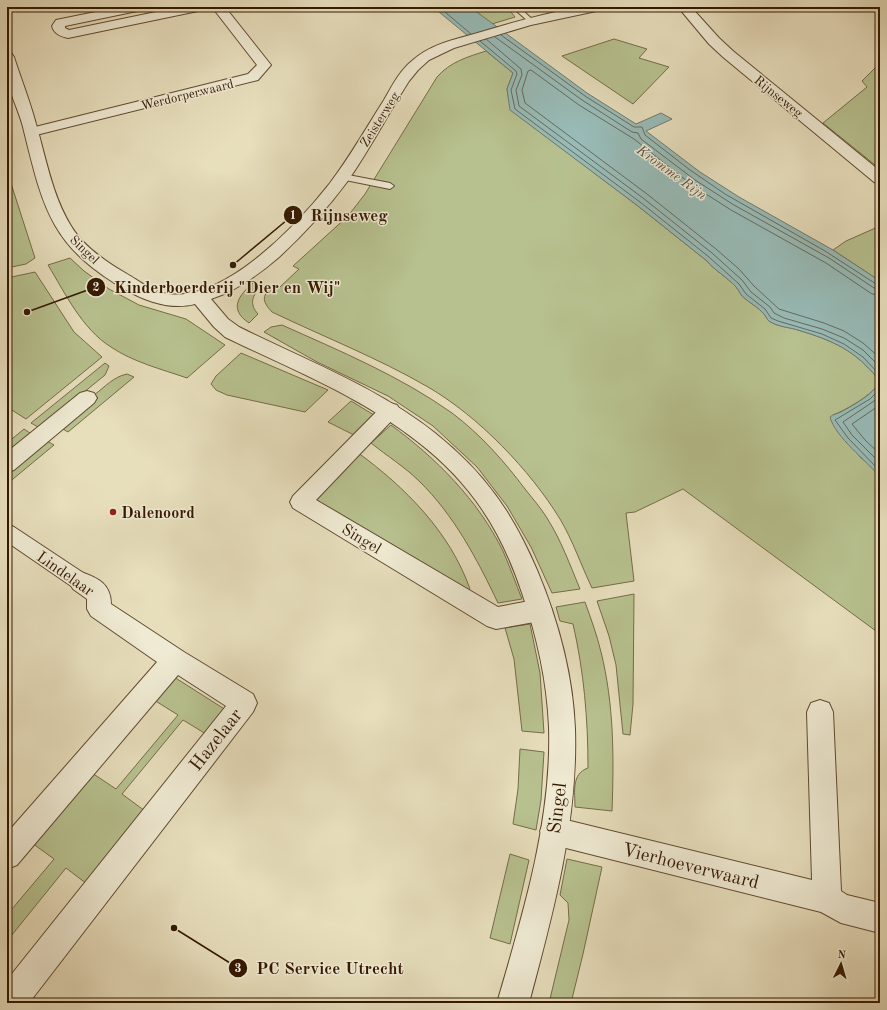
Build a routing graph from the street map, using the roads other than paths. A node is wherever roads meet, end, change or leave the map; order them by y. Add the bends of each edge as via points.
1 (138, 7) edge
2 (198, 7) edge
3 (218, 7) edge
4 (515, 7) edge
5 (597, 7) edge
6 (684, 7) edge
7 (531, 21) junction
8 (7, 57) edge
9 (32, 132) junction
10 (342, 177) junction
11 (880, 179) edge
12 (390, 186) dead end
13 (200, 298) junction
14 (87, 398) dead end
15 (390, 410) junction
16 (7, 464) edge
17 (7, 532) edge
18 (81, 582) joint
19 (540, 610) junction
20 (175, 660) junction
21 (820, 712) dead end
22 (554, 831) junction
23 (7, 855) edge
24 (827, 899) junction
25 (880, 918) edge
26 (9, 1003) edge
27 (513, 1003) edge

1 - 2 street via 62,23 58,26 59,30 68,34
3 - 9 street, Werdorperwaard via 264,65 253,77
4 - 7 lane
5 - 7 street, Zeisterweg
6 - 11 street, Rijnseweg via 728,54
7 - 10 street, Zeisterweg via 460,42 441,49 417,63 402,81
8 - 9 street, Singel
9 - 13 street, Singel via 47,191 58,218 69,236 83,250 110,272 153,295 170,300
10 - 12 lane
10 - 13 street, Zeisterweg via 285,243 235,282 218,292
13 - 15 street, Singel via 232,332
14 - 16 street
15 - 19 street, Singel via 427,437 459,467 501,518 522,560
15 - 19 street, Singel via 301,502 496,618
17 - 18 street, Lindelaar
18 - 20 street, Lindelaar via 100,594 100,609
19 - 22 street, Singel via 557,684 560,716 562,748
20 - 23 street
20 - 26 street, Hazelaar via 244,703
21 - 24 street
22 - 24 street, Vierhoeverwaard
22 - 27 street, Singel
24 - 25 street, Vierhoeverwaard via 841,908

